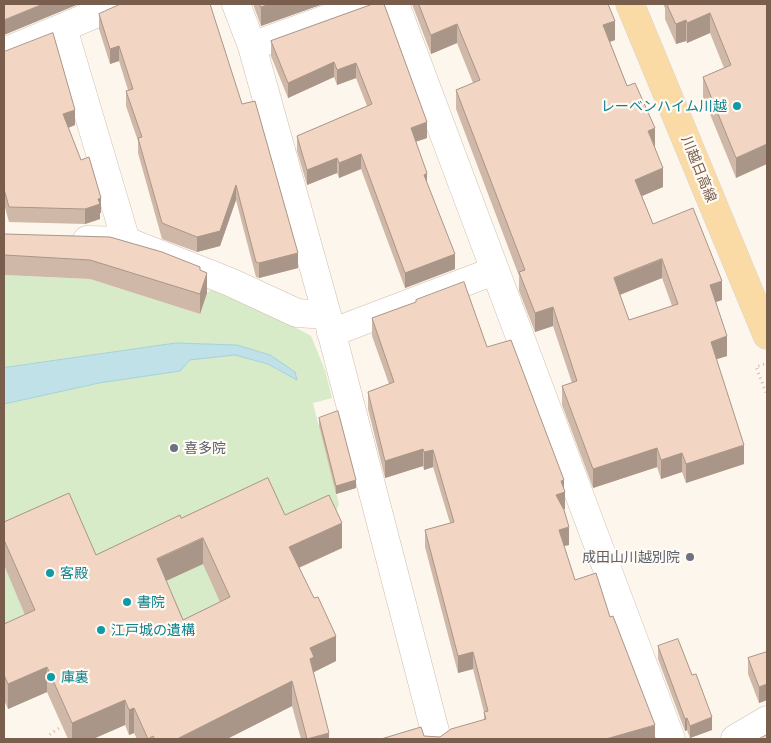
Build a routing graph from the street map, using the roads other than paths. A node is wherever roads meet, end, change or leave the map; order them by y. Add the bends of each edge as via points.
1 (119, 4) edge
2 (236, 4) edge
3 (368, 4) edge
4 (395, 4) edge
5 (630, 4) edge
6 (63, 28) junction
7 (252, 46) junction
8 (4, 52) edge
9 (60, 239) edge
10 (126, 241) junction
11 (494, 271) junction
12 (329, 324) junction
13 (767, 335) edge
14 (767, 720) edge
15 (437, 739) edge
16 (671, 739) edge
17 (735, 739) edge

1 - 6 street
2 - 7 street
3 - 7 street
4 - 11 street
5 - 13 main road, 川越日高線
6 - 8 street
6 - 10 street
7 - 12 street
9 - 10 street
10 - 12 street
11 - 12 street
11 - 16 street
12 - 15 street
14 - 17 street

